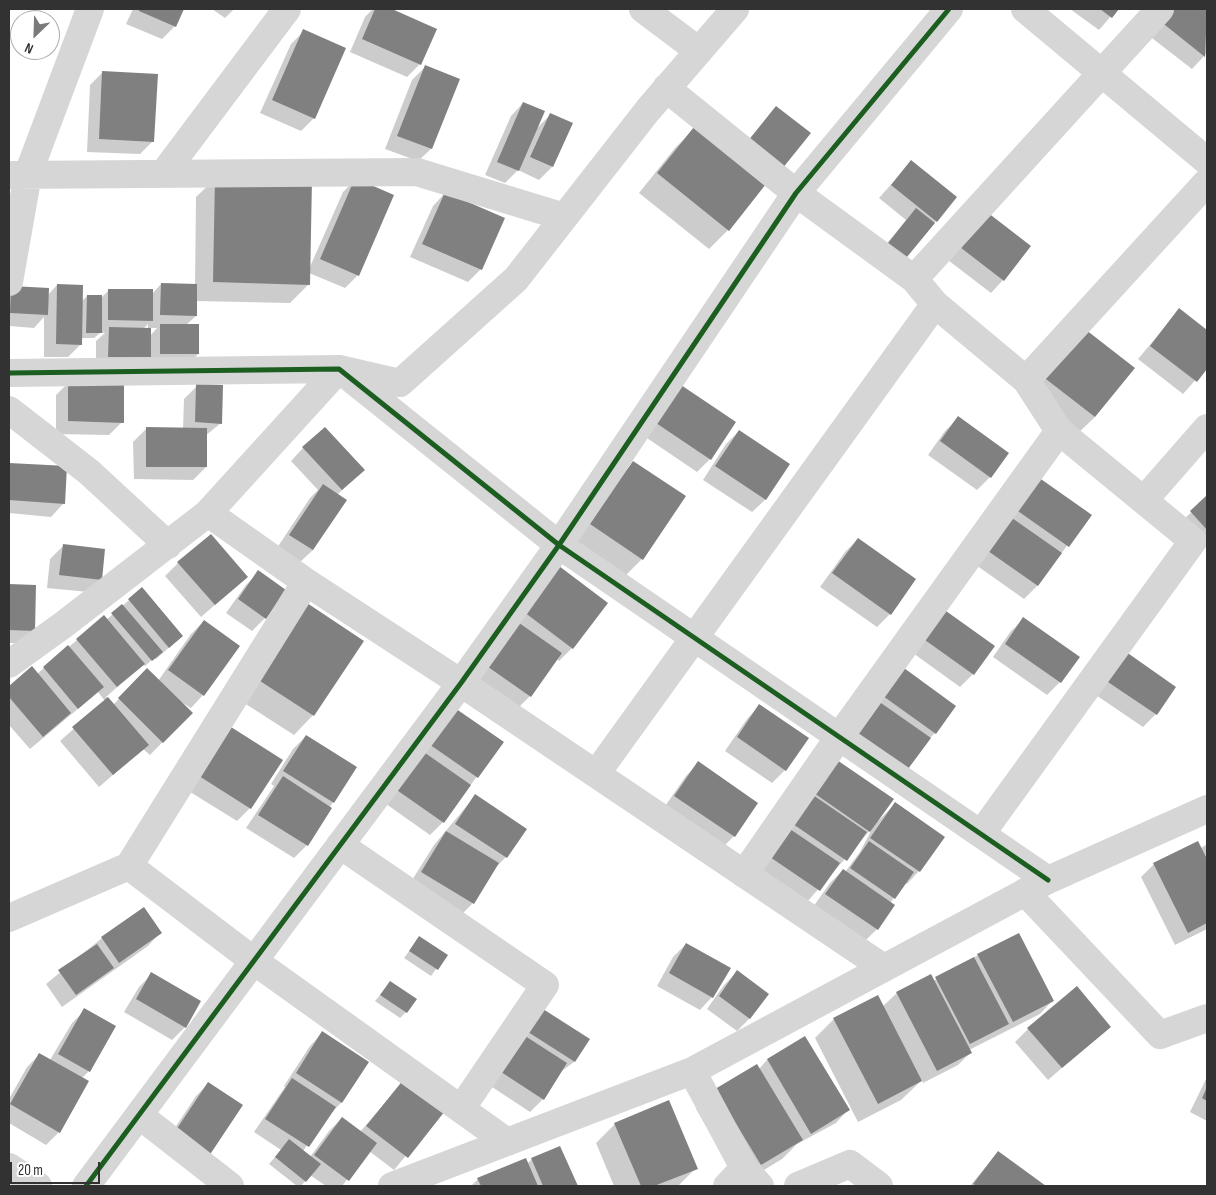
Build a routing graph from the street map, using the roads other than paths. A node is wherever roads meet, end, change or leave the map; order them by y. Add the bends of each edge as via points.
1 (90, 9) edge
2 (287, 9) edge
3 (643, 9) edge
4 (735, 9) edge
5 (949, 9) edge
6 (1025, 9) edge
7 (1160, 9) edge
8 (699, 51) junction
9 (1102, 73) junction
10 (666, 88) junction
11 (1207, 161) edge
12 (164, 173) junction
13 (19, 174) edge
14 (1207, 182) edge
15 (796, 193) junction
16 (564, 217) junction
17 (914, 279) junction
18 (9, 282) edge
19 (935, 304) junction
20 (339, 369) junction
21 (9, 373) edge
22 (1026, 380) junction
23 (9, 410) edge
24 (1207, 428) edge
25 (1059, 430) junction
26 (1144, 500) junction
27 (208, 513) junction
28 (168, 545) junction
29 (559, 545) junction
30 (306, 582) junction
31 (695, 639) junction
32 (9, 664) edge
33 (461, 683) junction
34 (839, 736) junction
35 (596, 774) junction
36 (1207, 810) edge
37 (981, 834) junction
38 (340, 845) junction
39 (128, 866) junction
40 (744, 874) junction
41 (1036, 886) junction
42 (9, 918) edge
43 (254, 961) junction
44 (884, 968) junction
45 (1207, 1018) edge
46 (692, 1071) junction
47 (461, 1109) junction
48 (139, 1115) junction
49 (507, 1142) junction
50 (9, 1167) edge
51 (744, 1180) edge
52 (35, 1185) edge
53 (400, 1185) edge
54 (86, 1186) edge
55 (230, 1186) edge
56 (798, 1186) edge
57 (879, 1186) edge

1 - 13 street
2 - 12 street
3 - 8 street
4 - 8 street
5 - 15 street
6 - 9 street
7 - 9 street
8 - 10 street
9 - 11 street
9 - 17 street
10 - 15 street
10 - 16 street
12 - 13 street
12 - 16 street via 417,172
13 - 18 street
14 - 22 street
15 - 17 street
15 - 29 street
16 - 20 street via 516,279 400,383
17 - 19 street
19 - 22 street
19 - 31 street
20 - 21 street
20 - 27 street
20 - 29 street
22 - 25 street
23 - 28 street via 89,472
24 - 26 street
25 - 26 street
25 - 34 street
26 - 37 street via 1193,541
27 - 28 street
27 - 30 street
28 - 32 street
29 - 31 street
29 - 33 street
30 - 33 street
30 - 39 street
31 - 34 street
31 - 35 street
33 - 35 street
33 - 38 street
34 - 37 street
34 - 40 street
35 - 40 street
36 - 41 street
37 - 41 street
38 - 43 street
38 - 47 street via 545,985
39 - 42 street
39 - 43 street
40 - 44 street
41 - 44 street
41 - 45 street via 1160,1035
43 - 47 street
43 - 48 street
44 - 46 street
46 - 49 street
46 - 51 street
47 - 49 street
48 - 54 street
48 - 55 street
49 - 53 street
50 - 52 street
56 - 57 street via 850,1164

